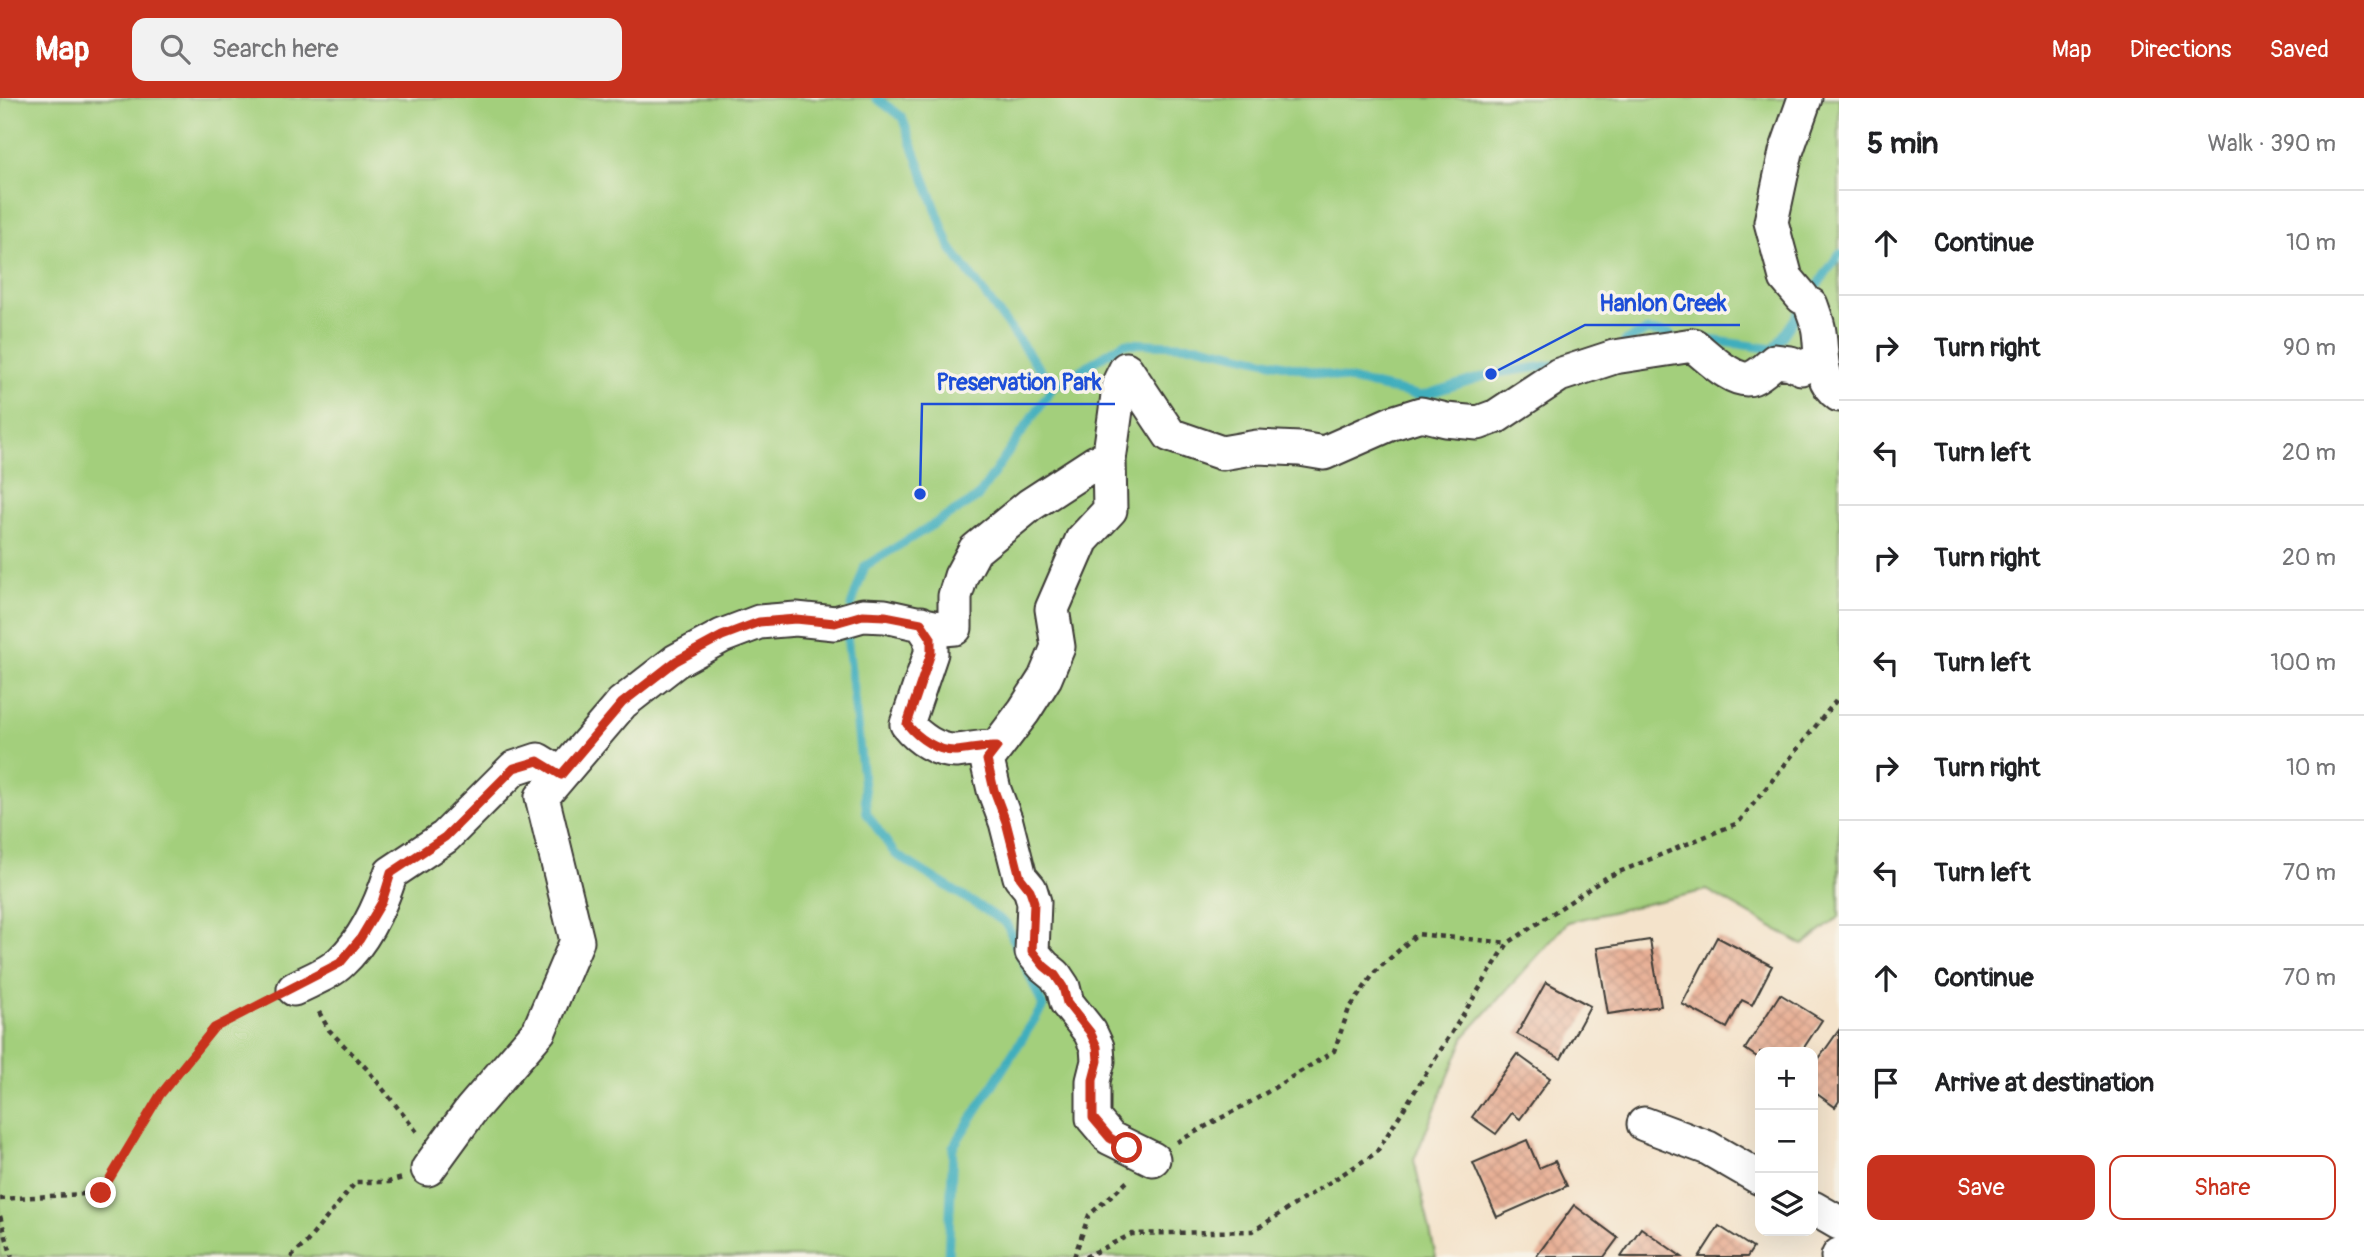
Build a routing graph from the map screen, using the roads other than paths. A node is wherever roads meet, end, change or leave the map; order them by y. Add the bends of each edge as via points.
1 (1805, 98) edge
2 (1820, 360) junction
3 (1839, 395) edge
4 (1109, 460) junction
5 (921, 623) junction
6 (997, 747) junction
7 (561, 775) junction
8 (293, 989) road end
9 (1644, 1124) dead end
10 (436, 1158) road end
11 (1153, 1159) road end
12 (1755, 1175) edge
13 (1818, 1211) edge
14 (1839, 1223) edge

1 - 2 street via 1786,152 1771,222 1786,278 1807,301 1819,329
2 - 3 street via 1830,388
2 - 4 street via 1801,368 1775,361 1742,380 1693,345 1614,357 1559,375 1497,416 1478,423 1421,414 1324,453 1257,447 1222,453 1170,435 1126,369 1120,382
4 - 5 street via 1096,462 1030,505 975,550 955,596 955,628
4 - 6 street via 1110,510 1082,540 1052,610 1058,648 1045,678
5 - 6 street via 931,638 931,653 907,724 939,748
5 - 7 street via 863,615 835,623 796,619 759,622 722,636 676,661 622,703
6 - 11 street via 987,760 1020,877 1034,902 1032,951 1055,975 1067,1003 1097,1047 1093,1118 1110,1138
7 - 8 street via 538,761 514,768 445,837 391,873 382,902 340,963
7 - 10 street via 542,797 577,941 539,1031
9 - 12 street via 1709,1148
13 - 14 street

